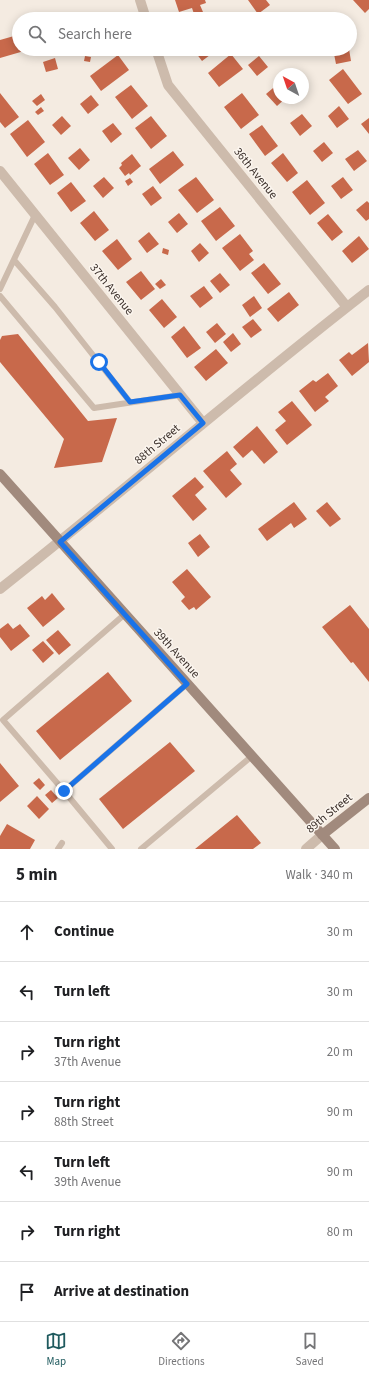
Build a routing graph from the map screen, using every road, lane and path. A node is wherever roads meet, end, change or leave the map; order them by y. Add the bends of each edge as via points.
1 (140, 0) edge
2 (144, 12) edge
3 (158, 56) edge
4 (0, 171) edge
5 (35, 214) junction
6 (14, 260) junction
7 (0, 289) edge
8 (369, 290) edge
9 (0, 296) edge
10 (347, 307) junction
11 (180, 395) junction
12 (130, 402) junction
13 (203, 423) junction
14 (0, 474) edge
15 (60, 542) junction
16 (0, 589) edge
17 (125, 614) junction
18 (187, 684) junction
19 (252, 756) junction
20 (64, 791) junction
21 (369, 798) edge
22 (322, 835) junction
23 (112, 849) edge
24 (141, 849) edge
25 (306, 849) edge
26 (335, 849) edge

1 - 2 street
3 - 10 street, 36th Avenue via 168,85
4 - 5 street, 37th Avenue
5 - 6 lane
5 - 11 street, 37th Avenue
6 - 7 lane
6 - 12 lane via 55,307
8 - 10 street, 88th Street
9 - 12 lane via 94,408
10 - 13 street, 88th Street
11 - 12 lane
11 - 13 street, 37th Avenue
13 - 15 street, 88th Street
14 - 15 main road, 39th Avenue
15 - 16 street, 88th Street
15 - 17 main road, 39th Avenue
17 - 18 main road, 39th Avenue
17 - 20 lane via 3,720
18 - 19 main road, 39th Avenue
18 - 20 lane
19 - 22 main road, 39th Avenue
19 - 24 lane
20 - 23 lane
21 - 22 main road, 89th Street
22 - 25 street, 89th Street
22 - 26 main road, 39th Avenue

